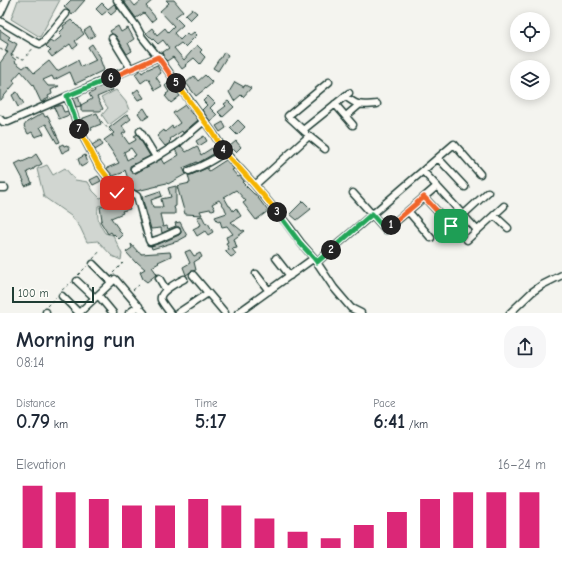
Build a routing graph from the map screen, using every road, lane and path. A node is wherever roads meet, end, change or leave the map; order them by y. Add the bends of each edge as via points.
1 (117, 0) edge
2 (3, 2) edge
3 (0, 13) edge
4 (66, 14) dead end
5 (0, 21) edge
6 (112, 38) dead end
7 (37, 43) junction
8 (0, 49) edge
9 (159, 57) junction
10 (132, 69) junction
11 (329, 82) dead end
12 (67, 96) junction
13 (335, 104) junction
14 (377, 104) dead end
15 (359, 105) junction
16 (346, 116) junction
17 (0, 119) edge
18 (102, 121) dead end
19 (204, 121) junction
20 (353, 125) dead end
21 (302, 130) junction
22 (140, 131) dead end
23 (309, 136) junction
24 (113, 137) dead end
25 (325, 149) dead end
26 (226, 151) junction
27 (156, 157) junction
28 (438, 158) junction
29 (134, 169) dead end
30 (190, 171) dead end
31 (423, 171) junction
32 (480, 174) dead end
33 (255, 185) junction
34 (437, 186) junction
35 (465, 187) dead end
36 (488, 192) dead end
37 (353, 193) dead end
38 (424, 197) junction
39 (504, 206) dead end
40 (408, 211) junction
41 (372, 214) junction
42 (463, 215) junction
43 (494, 215) junction
44 (508, 228) dead end
45 (477, 230) junction
46 (177, 231) dead end
47 (431, 238) dead end
48 (467, 240) dead end
49 (100, 251) dead end
50 (276, 258) dead end
51 (315, 260) junction
52 (92, 262) junction
53 (123, 263) dead end
54 (256, 274) dead end
55 (193, 275) dead end
56 (562, 275) edge
57 (290, 276) junction
58 (159, 278) dead end
59 (184, 279) dead end
60 (110, 280) junction
61 (77, 281) dead end
62 (139, 285) dead end
63 (166, 290) junction
64 (269, 291) junction
65 (208, 293) junction
66 (128, 294) junction
67 (59, 295) junction
68 (96, 296) junction
69 (139, 306) junction
70 (46, 311) edge
71 (79, 313) edge
72 (113, 313) edge
73 (129, 313) edge
74 (144, 313) edge
75 (170, 313) edge
76 (178, 313) edge
77 (224, 313) edge
78 (238, 313) edge
79 (361, 313) edge
80 (510, 313) edge

1 - 9 street
2 - 3 main road
4 - 7 street via 44,42
5 - 7 street
6 - 10 street
7 - 8 path via 24,59
9 - 10 street
9 - 19 street
10 - 12 street
11 - 21 street via 288,116
12 - 17 street via 8,122
12 - 46 street via 79,129 118,195 132,193 137,196 150,242
13 - 15 street via 347,94
13 - 16 street
13 - 21 street
14 - 15 street
15 - 16 street
16 - 20 street
18 - 24 path
19 - 26 street
19 - 27 street via 177,144
21 - 23 street
22 - 27 street
23 - 25 street
23 - 33 street
26 - 30 street via 218,158
26 - 33 street
27 - 29 street
28 - 31 street
28 - 32 street via 454,144
28 - 35 street
31 - 34 street
31 - 41 street
33 - 51 street
34 - 38 street
34 - 42 street
36 - 42 street
37 - 41 street
38 - 40 street
38 - 42 street via 451,226
39 - 43 street
40 - 41 street via 386,230
40 - 47 street
41 - 51 street
42 - 45 street
43 - 44 street
43 - 45 street
45 - 48 street
49 - 52 path
50 - 57 street
51 - 57 street
51 - 79 street via 334,288 352,308
52 - 60 street
52 - 67 path
53 - 60 path
54 - 64 street
55 - 65 street
56 - 80 street via 532,292
57 - 64 street
58 - 63 street
59 - 63 street
60 - 66 street via 115,279
60 - 68 street
61 - 68 street
62 - 66 path
63 - 75 street via 160,298
64 - 78 street
65 - 76 street
65 - 77 street
66 - 69 street
67 - 70 path
67 - 71 street
68 - 71 street
68 - 72 street
69 - 73 street
69 - 74 street

